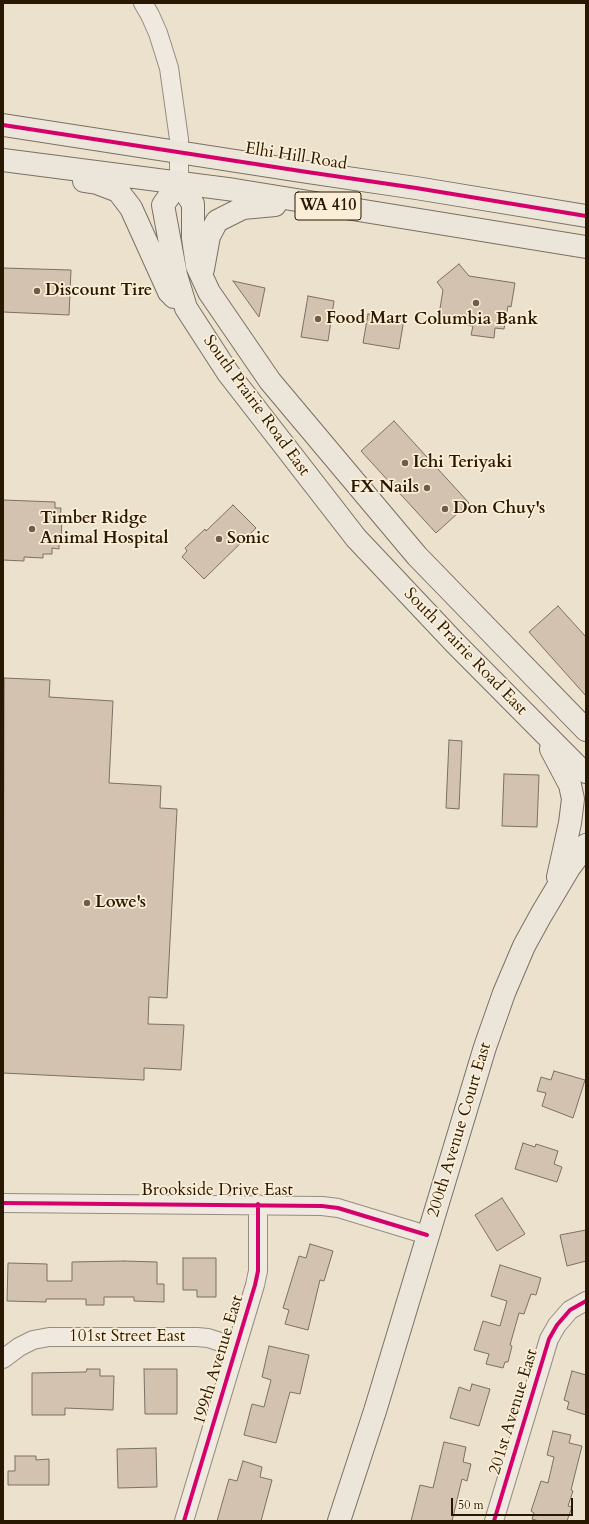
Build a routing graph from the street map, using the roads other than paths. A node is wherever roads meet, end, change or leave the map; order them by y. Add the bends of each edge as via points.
1 (143, 3) edge
2 (3, 125) edge
3 (179, 152) junction
4 (7, 161) edge
5 (179, 182) junction
6 (359, 211) junction
7 (586, 216) edge
8 (586, 247) edge
9 (201, 276) junction
10 (186, 308) junction
11 (586, 730) edge
12 (543, 732) junction
13 (586, 772) edge
14 (586, 845) edge
15 (555, 892) junction
16 (3, 1203) edge
17 (258, 1204) junction
18 (428, 1235) junction
19 (586, 1301) edge
20 (236, 1347) junction
21 (3, 1359) edge
22 (184, 1521) edge
23 (339, 1521) edge
24 (494, 1521) edge

1 - 3 street via 158,33 169,68
2 - 3 main road, Elhi Hill Road / WA 410
3 - 5 street
3 - 7 main road, Elhi Hill Road / WA 410
4 - 5 main road, WA 410
4 - 10 main road via 41,173 98,184 118,191 131,208 169,292
5 - 6 main road, WA 410
5 - 9 main road, South Prairie Road East via 193,204 196,266
5 - 10 main road, South Prairie Road East via 163,205 176,275
6 - 8 main road, WA 410
6 - 9 main road via 271,205 243,208 217,221 209,236
9 - 11 main road, South Prairie Road East via 209,292 270,381 350,477 417,556
10 - 12 main road, South Prairie Road East via 228,373 356,538
12 - 13 main road, South Prairie Road East
12 - 15 main road via 570,785 573,799
14 - 15 main road, 200th Avenue Court East
15 - 18 main road, 200th Avenue Court East via 524,946 504,993
16 - 17 street, Brookside Drive East
17 - 18 street, Brookside Drive East via 305,1204 338,1208
17 - 20 street, 199th Avenue East via 258,1272
18 - 23 main road, 200th Avenue Court East
19 - 24 street, 201st Avenue East via 570,1310 557,1325 549,1340
20 - 21 street, 101st Street East via 197,1337 49,1337 19,1346
20 - 22 street, 199th Avenue East

